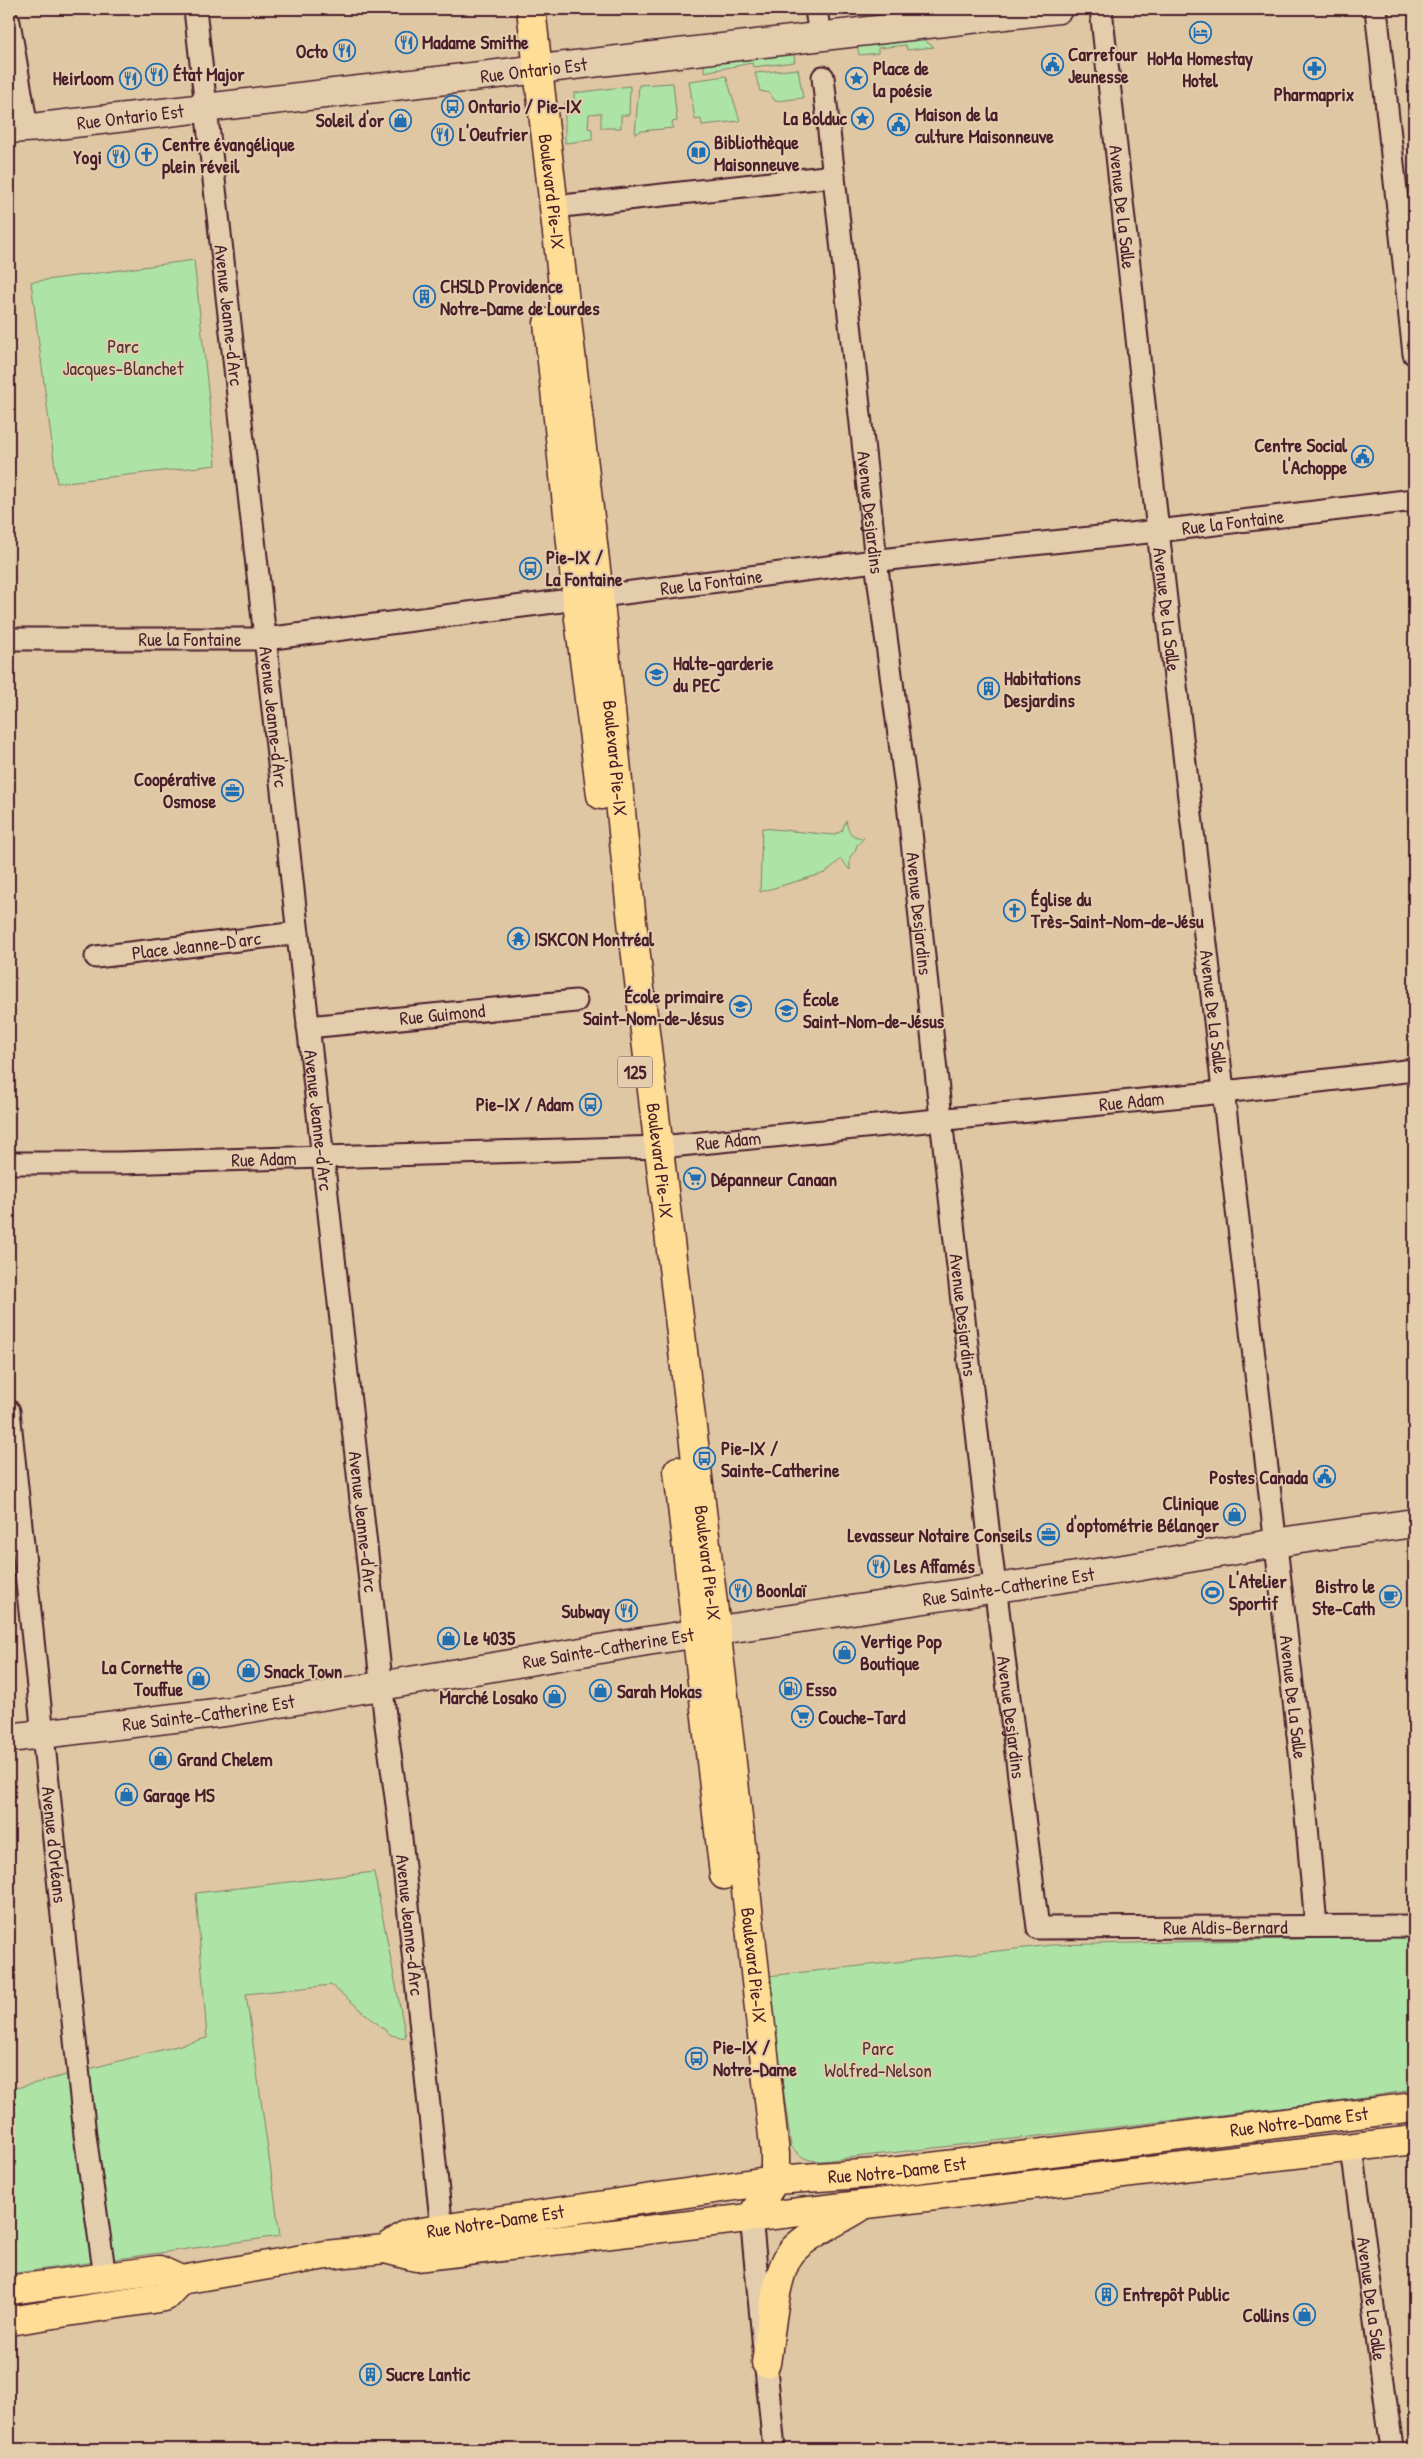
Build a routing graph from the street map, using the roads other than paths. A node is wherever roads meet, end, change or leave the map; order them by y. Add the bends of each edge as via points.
1 (195, 9) edge
2 (512, 9) edge
3 (531, 9) edge
4 (816, 9) edge
5 (1058, 9) edge
6 (1101, 9) edge
7 (1376, 9) edge
8 (9, 22) edge
9 (820, 36) junction
10 (528, 71) junction
11 (822, 77) dead end
12 (206, 108) junction
13 (18, 128) edge
14 (834, 176) junction
15 (554, 207) junction
16 (1414, 354) edge
17 (1414, 500) edge
18 (1158, 531) junction
19 (876, 560) junction
20 (587, 597) junction
21 (265, 639) junction
22 (9, 640) edge
23 (298, 933) junction
24 (96, 957) dead end
25 (576, 1001) dead end
26 (308, 1027) junction
27 (1414, 1070) edge
28 (1224, 1092) junction
29 (941, 1120) junction
30 (652, 1148) junction
31 (323, 1157) junction
32 (9, 1163) edge
33 (9, 1411) edge
34 (1414, 1524) edge
35 (1276, 1544) junction
36 (995, 1589) junction
37 (706, 1632) junction
38 (382, 1686) junction
39 (42, 1734) junction
40 (9, 1738) edge
41 (1316, 1925) junction
42 (1414, 1926) edge
43 (1038, 1928) joint
44 (1414, 2107) edge
45 (1414, 2140) edge
46 (1352, 2149) junction
47 (767, 2181) junction
48 (866, 2204) junction
49 (751, 2217) junction
50 (442, 2230) junction
51 (385, 2249) junction
52 (105, 2277) junction
53 (181, 2280) junction
54 (9, 2290) edge
55 (9, 2321) edge
56 (766, 2363) junction
57 (774, 2449) edge
58 (1392, 2449) edge

1 - 12 street, Avenue Jeanne-d'Arc
2 - 10 main road, Boulevard Pie-IX
3 - 10 main road, Boulevard Pie-IX
4 - 9 street
5 - 9 street, Rue Ontario Est
6 - 18 street, Avenue De La Salle
7 - 16 street
8 - 13 street
9 - 10 street, Rue Ontario Est
10 - 12 street, Rue Ontario Est
10 - 15 main road, Boulevard Pie-IX
10 - 20 main road, Boulevard Pie-IX via 536,209
11 - 14 street, Avenue Desjardins
12 - 13 street, Rue Ontario Est
12 - 21 street, Avenue Jeanne-d'Arc
14 - 15 street
14 - 19 street, Avenue Desjardins
15 - 20 main road, Boulevard Pie-IX
17 - 18 street, Rue la Fontaine
18 - 19 street, Rue la Fontaine
18 - 28 street, Avenue De La Salle
19 - 20 street, Rue la Fontaine
19 - 29 street, Avenue Desjardins via 908,803
20 - 21 street, Rue la Fontaine
20 - 30 main road, Boulevard Pie-IX via 632,922
20 - 30 main road, Boulevard Pie-IX / 125 via 626,996
21 - 22 street, Rue la Fontaine
21 - 23 street, Avenue Jeanne-d'Arc
23 - 24 street, Place Jeanne-D'arc
23 - 26 street, Avenue Jeanne-d'Arc
25 - 26 street, Rue Guimond
26 - 31 street, Avenue Jeanne-d'Arc
27 - 28 street, Rue Adam
28 - 29 street, Rue Adam
28 - 35 street, Avenue De La Salle
29 - 30 street, Rue Adam
29 - 36 street, Avenue Desjardins
30 - 31 street, Rue Adam
30 - 37 main road, Boulevard Pie-IX / 125 via 656,1282
30 - 37 main road, Boulevard Pie-IX via 660,1168
31 - 32 street, Rue Adam
31 - 38 street, Avenue Jeanne-d'Arc
33 - 39 street, Avenue d'Orléans
34 - 35 street, Rue Sainte-Catherine Est
35 - 36 street, Rue Sainte-Catherine Est
35 - 41 street, Avenue De La Salle
36 - 37 street, Rue Sainte-Catherine Est
36 - 43 street, Avenue Desjardins
37 - 38 street, Rue Sainte-Catherine Est
37 - 47 main road, Boulevard Pie-IX via 732,1764 775,2154
38 - 39 street, Rue Sainte-Catherine Est via 232,1710
38 - 50 street, Avenue Jeanne-d'Arc
39 - 40 street, Rue Sainte-Catherine Est
39 - 52 street, Avenue d'Orléans via 85,2134
41 - 42 street, Rue Aldis-Bernard
41 - 43 street, Rue Aldis-Bernard
44 - 47 main road, Rue Notre-Dame Est via 891,2172
45 - 46 main road, Rue Notre-Dame Est
46 - 48 main road, Rue Notre-Dame Est
46 - 58 street, Avenue De La Salle
47 - 49 main road
47 - 50 main road, Rue Notre-Dame Est
48 - 49 main road, Rue Notre-Dame Est
48 - 56 main road via 800,2244 790,2254 781,2269
49 - 51 main road, Rue Notre-Dame Est via 416,2257
49 - 56 street
50 - 51 main road, Rue Notre-Dame Est via 407,2234
51 - 53 main road, Rue Notre-Dame Est via 326,2255
52 - 53 main road via 159,2270
52 - 54 main road
53 - 55 main road via 165,2297
56 - 57 street

